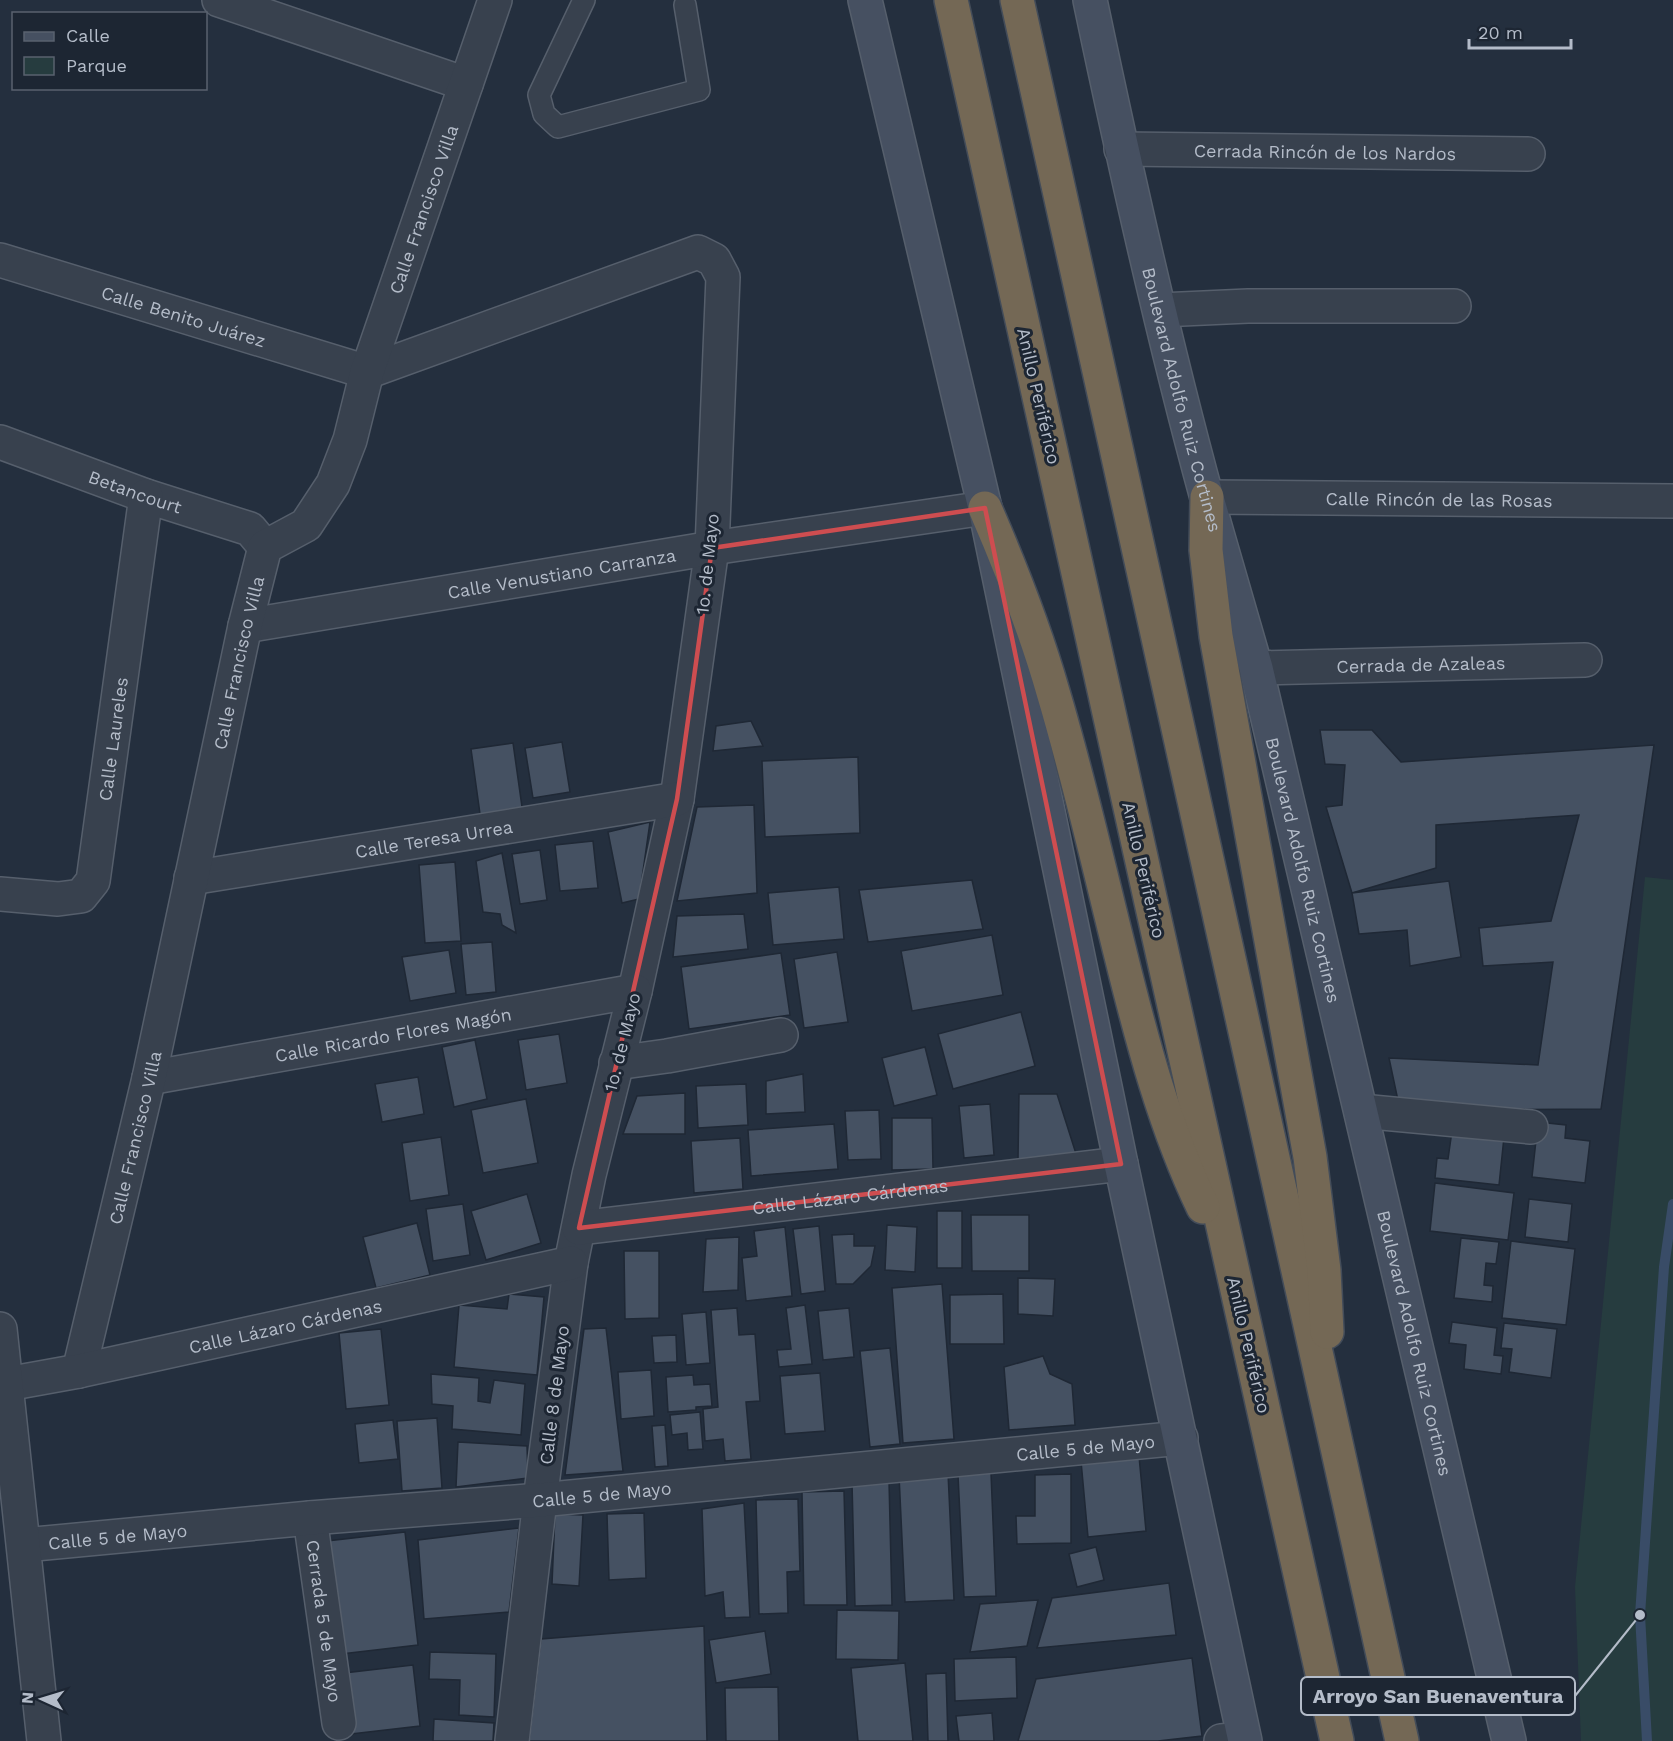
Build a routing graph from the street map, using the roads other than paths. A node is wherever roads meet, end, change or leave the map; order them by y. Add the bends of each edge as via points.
1 (219, 0) edge
2 (495, 0) edge
3 (584, 0) edge
4 (865, 0) edge
5 (951, 0) edge
6 (1017, 0) edge
7 (1089, 0) edge
8 (689, 2) edge
9 (466, 84) junction
10 (1121, 148) junction
11 (1528, 154) dead end
12 (0, 260) edge
13 (1454, 306) dead end
14 (1160, 310) junction
15 (367, 372) junction
16 (0, 442) edge
17 (146, 496) junction
18 (1207, 497) junction
19 (1673, 501) edge
20 (985, 508) junction
21 (265, 547) junction
22 (712, 548) junction
23 (245, 626) junction
24 (1585, 660) dead end
25 (1256, 668) junction
26 (677, 799) junction
27 (191, 878) junction
28 (0, 894) edge
29 (635, 991) junction
30 (782, 1035) dead end
31 (616, 1063) junction
32 (149, 1078) junction
33 (1361, 1111) junction
34 (1531, 1127) dead end
35 (1121, 1164) junction
36 (579, 1228) junction
37 (571, 1263) junction
38 (1233, 1270) junction
39 (0, 1329) edge
40 (79, 1371) junction
41 (3, 1382) edge
42 (1328, 1406) junction
43 (1181, 1438) junction
44 (540, 1500) junction
45 (310, 1518) junction
46 (24, 1545) junction
47 (339, 1723) dead end
48 (1237, 1740) edge
49 (44, 1741) edge
50 (512, 1741) edge
51 (1337, 1741) edge
52 (1402, 1741) edge
53 (1509, 1741) edge

1 - 9 street
2 - 9 street, Calle Francisco Villa
3 - 8 lane via 539,95 544,114 558,127 699,90
4 - 20 main road
5 - 38 highway, Anillo Periférico
6 - 42 highway
7 - 10 main road, Boulevard Adolfo Ruiz Cortines
9 - 15 street, Calle Francisco Villa
10 - 11 street, Cerrada Rincón de los Nardos
10 - 14 main road, Boulevard Adolfo Ruiz Cortines
12 - 15 street, Calle Benito Juárez
13 - 14 street
14 - 18 main road, Boulevard Adolfo Ruiz Cortines
15 - 21 street, Calle Francisco Villa via 350,440 333,484 306,525
15 - 22 street, 1o. de Mayo via 698,252 714,260 723,277
16 - 17 street, Betancourt
17 - 21 street, Betancourt via 250,529
17 - 28 street, Calle Laureles via 93,881 81,896 58,899
18 - 19 street, Calle Rincón de las Rosas
18 - 25 main road, Boulevard Adolfo Ruiz Cortines
18 - 42 highway via 1206,550 1216,636 1318,1214 1328,1338
20 - 22 street, Calle Venustiano Carranza
20 - 35 main road
20 - 38 highway via 1011,568 1053,691 1150,1066 1200,1201
21 - 23 street, Calle Francisco Villa
22 - 23 street, Calle Venustiano Carranza
22 - 26 street, 1o. de Mayo
23 - 27 street, Calle Francisco Villa
24 - 25 street, Cerrada de Azaleas
25 - 33 main road, Boulevard Adolfo Ruiz Cortines
26 - 27 street, Calle Teresa Urrea
26 - 29 street, 1o. de Mayo
27 - 32 street, Calle Francisco Villa
29 - 31 street, 1o. de Mayo
29 - 32 street, Calle Ricardo Flores Magón
30 - 31 street
31 - 36 street, 1o. de Mayo
32 - 40 street, Calle Francisco Villa
33 - 34 street
33 - 53 main road, Boulevard Adolfo Ruiz Cortines
35 - 36 street, Calle Lázaro Cárdenas
35 - 43 main road
36 - 37 street, Calle 8 de Mayo
37 - 40 street, Calle Lázaro Cárdenas
37 - 44 street, Calle 8 de Mayo
38 - 51 highway, Anillo Periférico
39 - 41 street
40 - 41 street, Calle Lázaro Cárdenas
41 - 46 street
42 - 52 highway
43 - 44 street, Calle 5 de Mayo
43 - 48 main road
44 - 45 street, Calle 5 de Mayo
44 - 50 street, Calle 8 de Mayo
45 - 46 street, Calle 5 de Mayo
45 - 47 street, Cerrada 5 de Mayo
46 - 49 street

